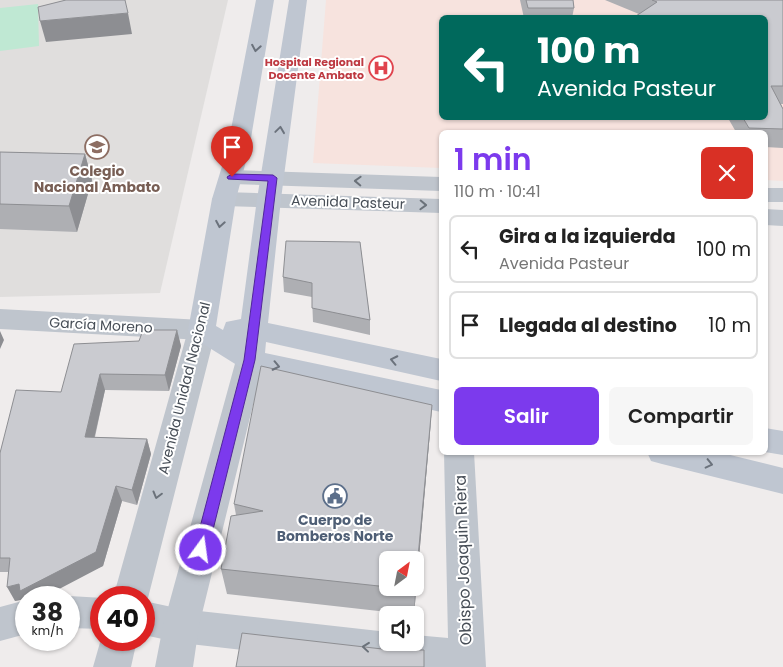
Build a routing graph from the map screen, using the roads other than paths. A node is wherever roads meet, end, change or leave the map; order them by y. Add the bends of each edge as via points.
1 (265, 0) edge
2 (298, 0) edge
3 (439, 184) edge
4 (228, 188) junction
5 (271, 188) junction
6 (768, 195) edge
7 (783, 195) edge
8 (439, 206) edge
9 (768, 218) edge
10 (783, 218) edge
11 (0, 319) edge
12 (252, 329) junction
13 (202, 330) junction
14 (250, 360) junction
15 (439, 370) edge
16 (439, 401) edge
17 (768, 441) edge
18 (783, 444) edge
19 (459, 455) edge
20 (675, 455) edge
21 (783, 481) edge
22 (133, 586) edge
23 (15, 620) edge
24 (155, 620) edge
25 (0, 624) edge
26 (181, 626) junction
27 (116, 651) edge
28 (467, 662) edge
29 (112, 667) edge
30 (174, 667) edge

1 -> 4 main road, Avenida Unidad Nacional
5 -> 2 main road
3 -> 5 street, Avenida Pasteur
4 - 5 street, Avenida Pasteur
4 -> 13 main road, Avenida Unidad Nacional
5 -> 8 street, Avenida Pasteur
5 - 12 main road
6 - 7 street
9 - 10 street
11 - 13 street, García Moreno
12 - 13 main road
12 - 14 main road
15 -> 12 main road
13 - 14 main road
13 -> 22 street, Avenida Unidad Nacional
14 -> 16 main road
14 - 26 street
17 - 18 main road
19 - 28 street, Obispo Joaquin Riera
20 -> 21 main road
23 - 25 street
24 - 26 street
28 -> 26 street
26 - 30 street
27 - 29 street

